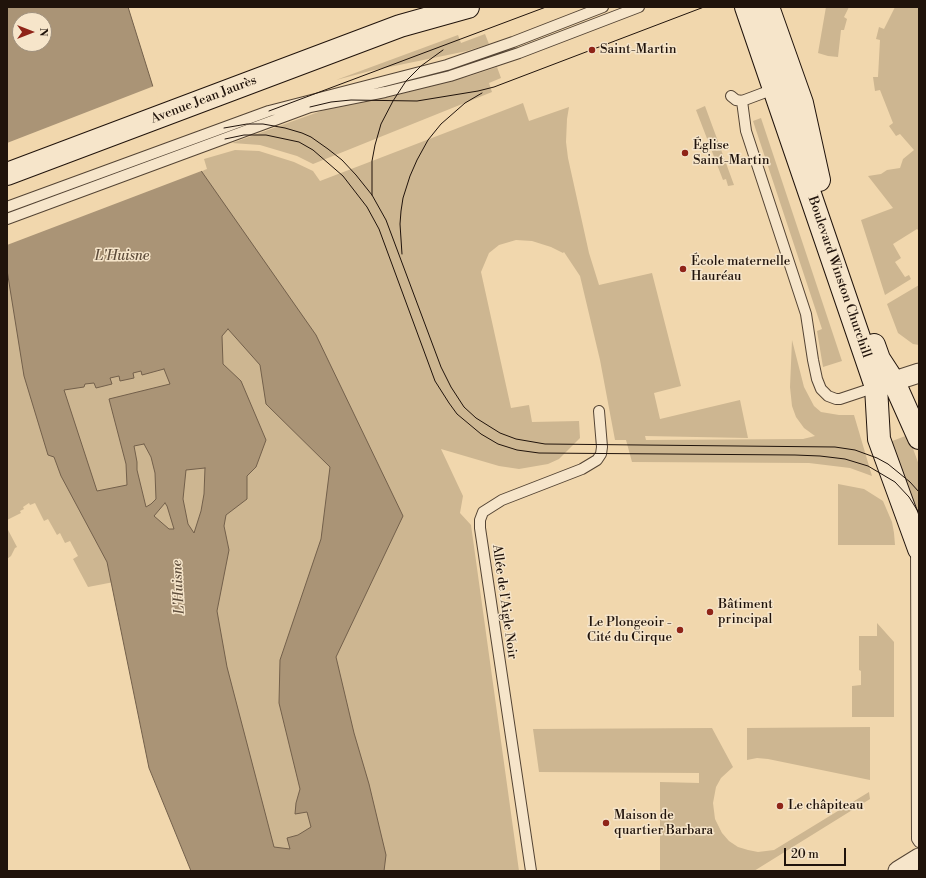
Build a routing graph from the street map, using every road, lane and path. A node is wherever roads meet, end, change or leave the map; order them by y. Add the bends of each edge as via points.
1 (434, 7) edge
2 (468, 7) edge
3 (603, 7) edge
4 (640, 7) edge
5 (746, 7) edge
6 (768, 7) edge
7 (400, 26) junction
8 (774, 89) junction
9 (732, 96) dead end
10 (742, 101) junction
11 (7, 174) edge
12 (7, 207) edge
13 (7, 220) edge
14 (919, 373) edge
15 (885, 384) junction
16 (599, 411) dead end
17 (919, 438) edge
18 (917, 545) edge
19 (919, 842) edge
20 (919, 858) edge
21 (531, 871) edge
22 (898, 871) edge

1 - 7 street, Avenue Jean Jaurès
2 - 7 street, Avenue Jean Jaurès
3 - 12 lane via 446,65 269,111
4 - 13 lane via 450,76 310,107
5 - 8 street, Boulevard Winston Churchill
6 - 15 street, Boulevard Winston Churchill via 802,103 816,171
7 - 11 street, Avenue Jean Jaurès
8 - 10 lane
8 - 15 street, Boulevard Winston Churchill
9 - 10 lane
10 - 15 lane via 746,131 806,314 812,360 820,388 828,396 838,399
14 - 15 street
15 - 17 street, Boulevard Winston Churchill
15 - 18 street, Boulevard Winston Churchill via 880,439
16 - 21 lane, Allée de l'Aigle Noir via 602,447 597,460 582,469 502,500 483,512 480,520
18 - 19 lane
20 - 22 street

